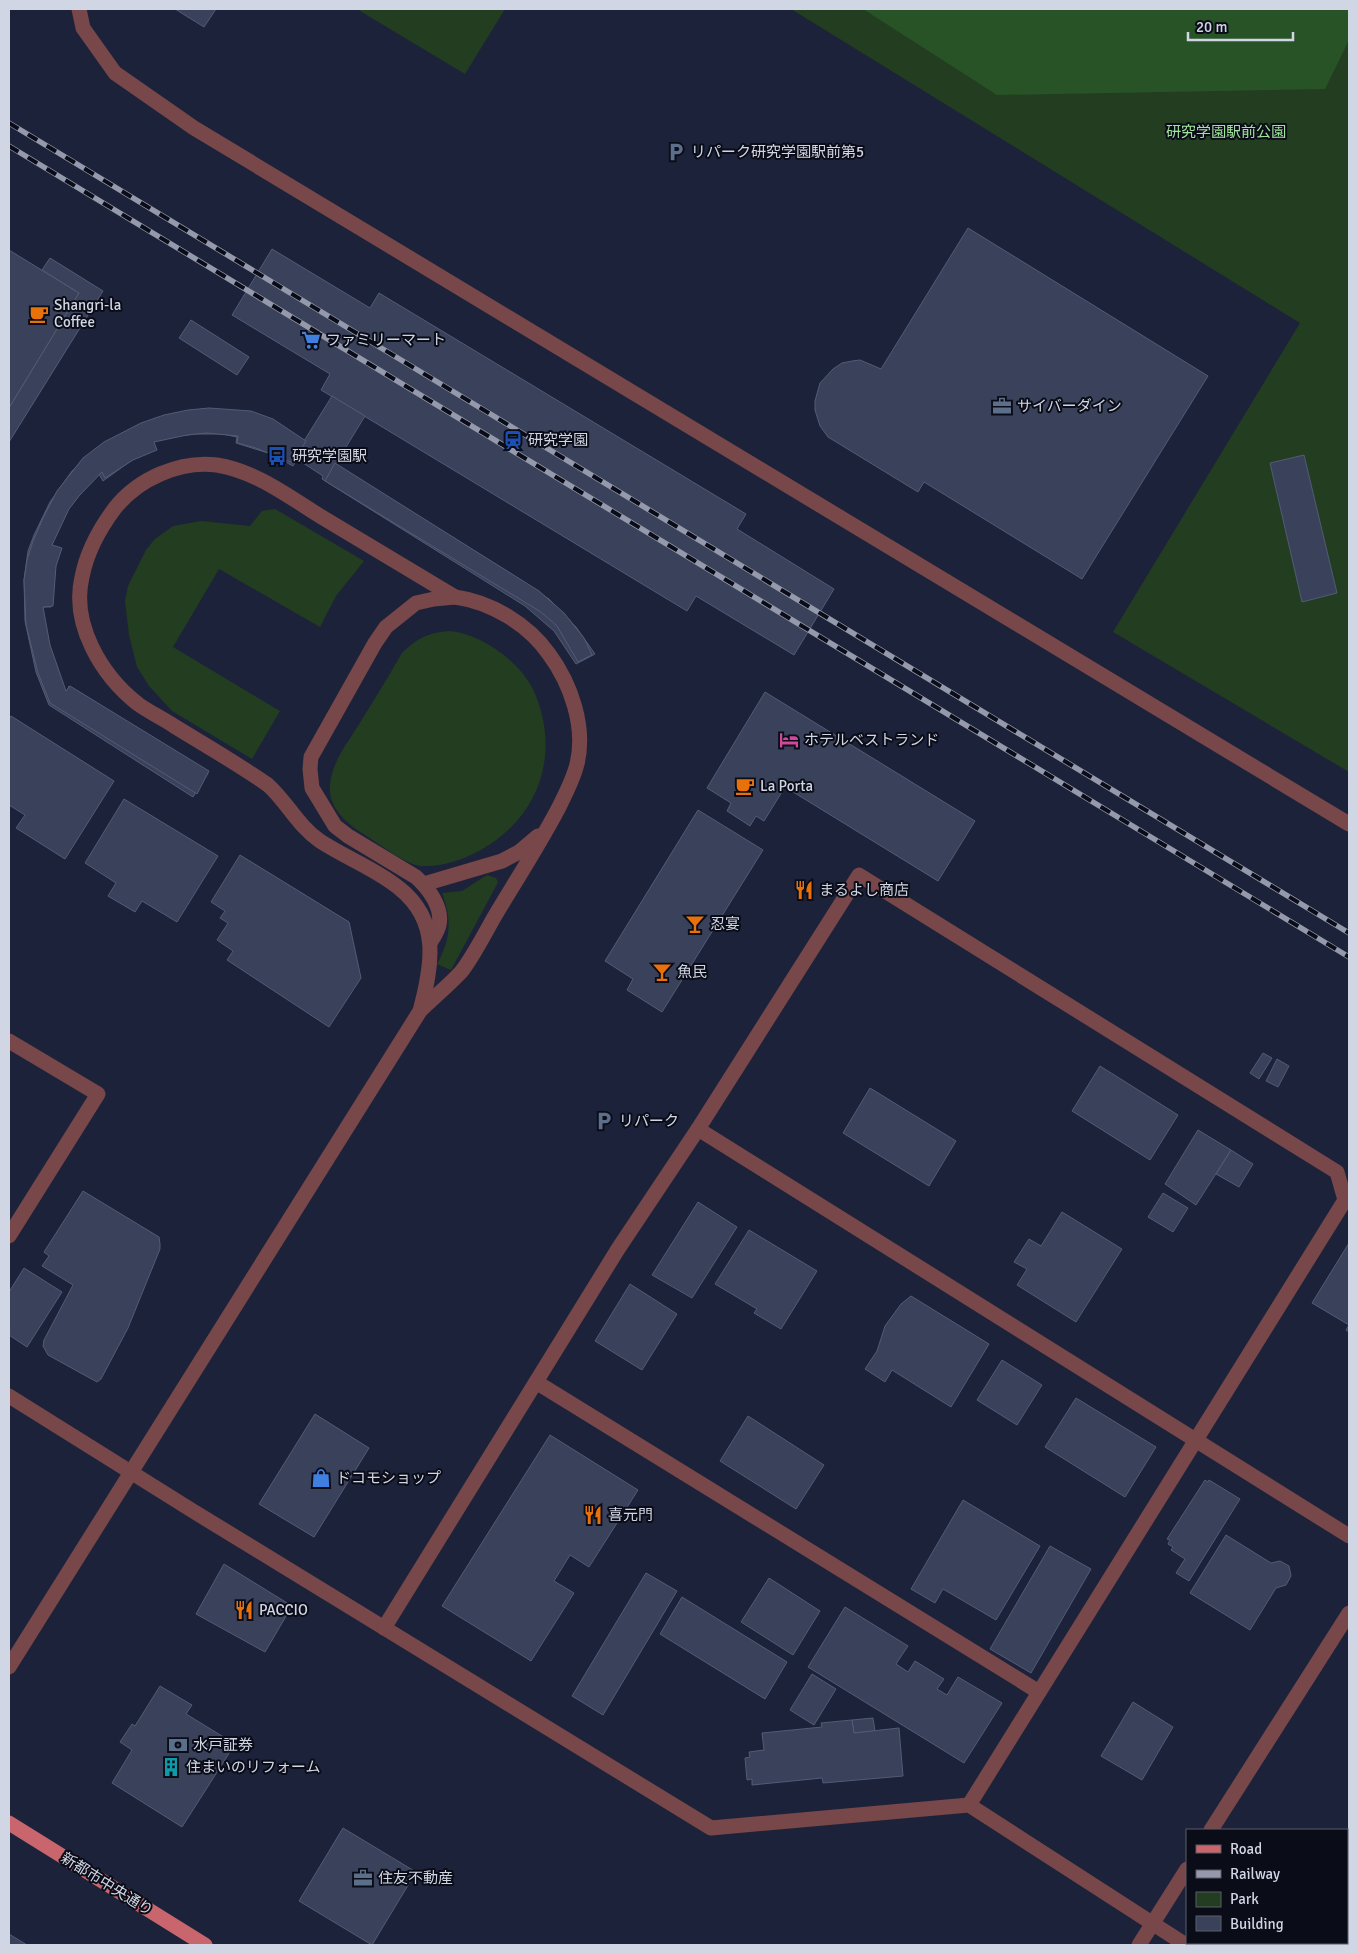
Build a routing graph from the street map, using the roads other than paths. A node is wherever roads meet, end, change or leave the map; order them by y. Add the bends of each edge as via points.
1 (79, 9) edge
2 (455, 597) junction
3 (1349, 824) edge
4 (549, 827) junction
5 (424, 884) junction
6 (430, 943) junction
7 (420, 1011) junction
8 (9, 1040) edge
9 (698, 1129) junction
10 (9, 1236) edge
11 (536, 1382) junction
12 (9, 1396) edge
13 (1195, 1439) junction
14 (131, 1472) junction
15 (1349, 1536) edge
16 (1349, 1613) edge
17 (384, 1628) junction
18 (9, 1667) edge
19 (1039, 1692) junction
20 (970, 1805) junction
21 (9, 1823) edge
22 (1213, 1829) edge
23 (1186, 1871) edge
24 (1152, 1924) junction
25 (205, 1945) edge
26 (1139, 1945) edge
27 (1186, 1945) edge

1 - 3 street via 83,28 115,73 194,128
2 - 4 street via 485,604 527,629 556,663 571,693 579,736 577,763
2 - 5 street via 416,603 386,627 311,757 312,788 335,826
2 - 6 street via 259,479 217,465 193,465 156,475 118,504 102,525 90,550 80,594 91,645 103,668 119,687 138,704 268,785 304,828 319,840 398,887 421,912
4 - 5 street via 519,852 502,861
4 - 7 street via 461,971
5 - 6 street via 439,912 439,925
6 - 7 street via 428,980
7 - 14 street
8 - 10 street via 98,1094
9 - 11 street via 618,1249
9 - 13 street
9 - 13 street via 859,875 1337,1172 1345,1200
11 - 17 street
11 - 19 street
12 - 14 street
13 - 15 street
13 - 19 street
14 - 17 street
14 - 18 street
16 - 22 street
17 - 20 street via 711,1828
19 - 20 street
20 - 24 street
21 - 25 main road, 新都市中央通り
23 - 24 street
24 - 26 street
24 - 27 street

